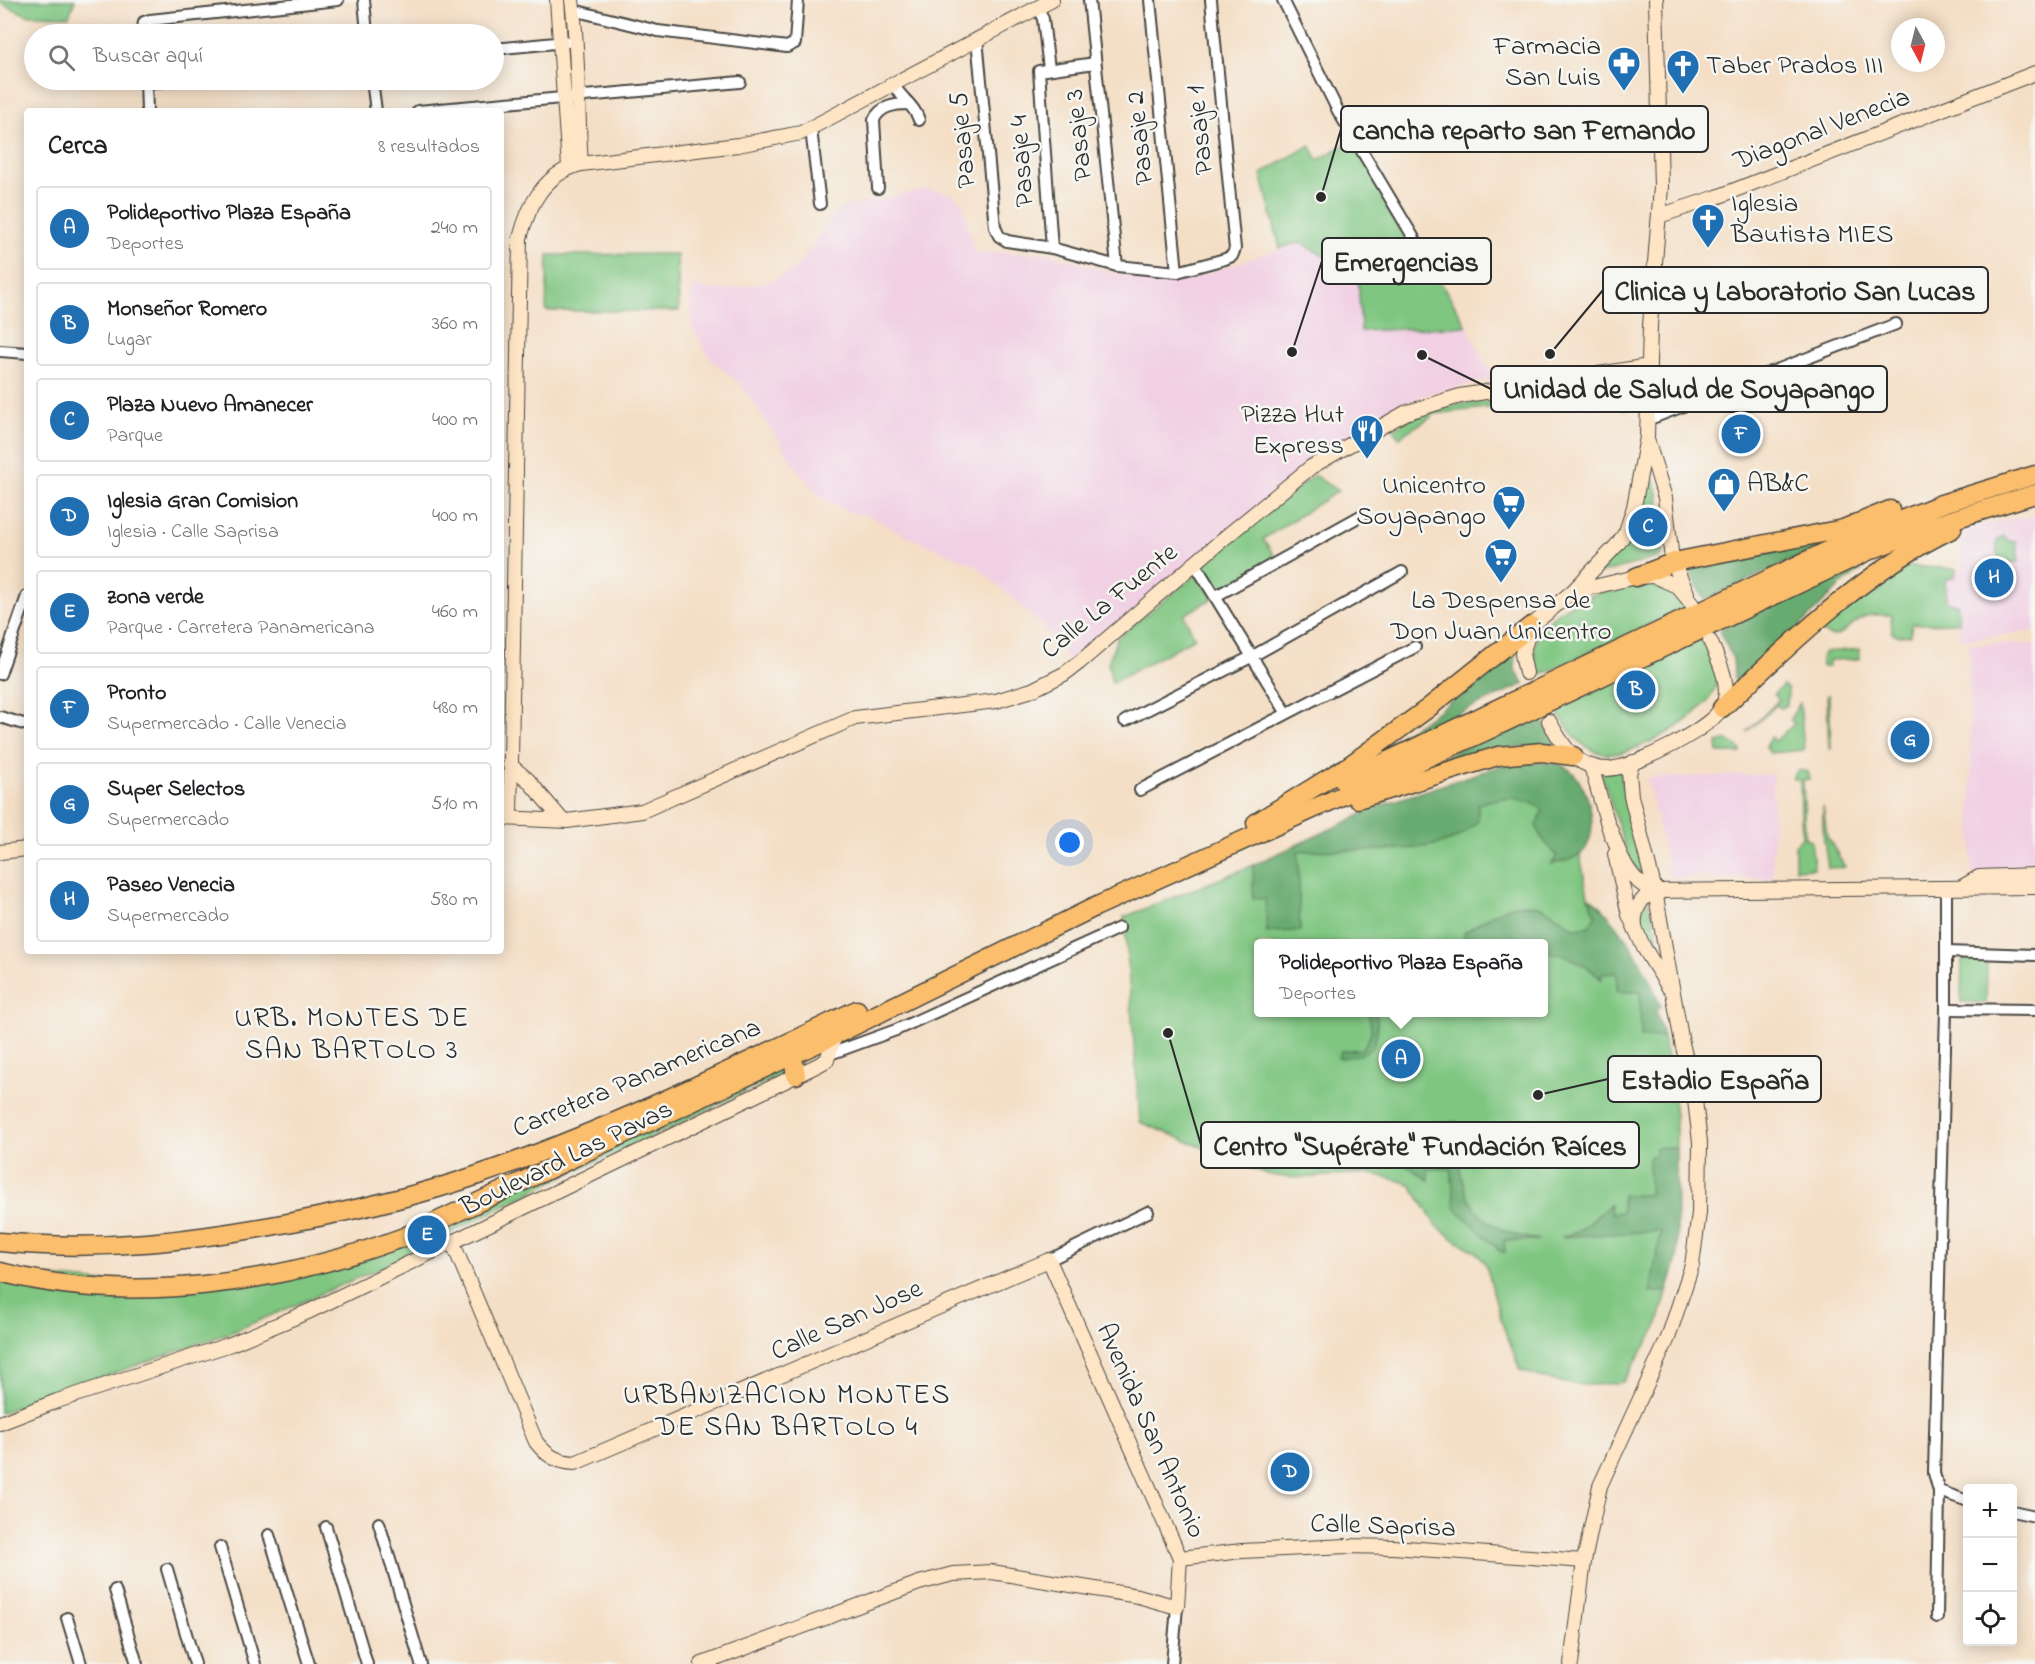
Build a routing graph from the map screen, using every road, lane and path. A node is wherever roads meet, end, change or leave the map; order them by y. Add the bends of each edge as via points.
1 (338, 0) edge
2 (364, 0) edge
3 (557, 0) edge
4 (798, 0) edge
5 (1052, 0) edge
6 (1089, 0) edge
7 (1150, 0) edge
8 (1211, 0) edge
9 (1283, 0) edge
10 (1656, 0) edge
11 (572, 5) edge
12 (1038, 7) junction
13 (144, 24) edge
14 (366, 24) edge
15 (977, 39) junction
16 (576, 41) junction
17 (561, 43) junction
18 (504, 48) edge
19 (1095, 63) junction
20 (1044, 70) junction
21 (2035, 73) edge
22 (740, 82) dead end
23 (894, 85) junction
24 (146, 90) edge
25 (373, 90) edge
26 (570, 96) junction
27 (909, 104) junction
28 (147, 108) edge
29 (376, 108) edge
30 (448, 108) edge
31 (919, 120) dead end
32 (810, 129) junction
33 (575, 166) junction
34 (878, 188) dead end
35 (820, 204) dead end
36 (1659, 216) junction
37 (1052, 248) junction
38 (1430, 265) dead end
39 (1117, 266) junction
40 (1177, 272) junction
41 (1896, 324) dead end
42 (0, 351) edge
43 (24, 353) edge
44 (1649, 366) junction
45 (1647, 420) junction
46 (1647, 437) junction
47 (2035, 465) edge
48 (2035, 475) edge
49 (2032, 495) edge
50 (1362, 515) dead end
51 (1673, 562) junction
52 (1195, 564) junction
53 (1402, 572) dead end
54 (1636, 577) junction
55 (1572, 592) junction
56 (1216, 596) junction
57 (24, 605) edge
58 (1531, 626) junction
59 (1710, 641) dead end
60 (1415, 647) dead end
61 (1251, 657) junction
62 (1526, 673) dead end
63 (0, 674) edge
64 (1722, 708) junction
65 (1287, 712) junction
66 (0, 717) edge
67 (1125, 721) dead end
68 (1549, 721) dead end
69 (24, 724) edge
70 (1573, 756) junction
71 (1633, 762) junction
72 (510, 765) junction
73 (1591, 766) junction
74 (510, 787) junction
75 (1140, 790) dead end
76 (504, 796) edge
77 (506, 818) edge
78 (562, 820) junction
79 (1256, 823) junction
80 (1610, 828) junction
81 (24, 849) edge
82 (1221, 850) junction
83 (0, 852) edge
84 (2035, 875) edge
85 (2035, 881) edge
86 (2018, 887) junction
87 (2035, 887) edge
88 (1946, 888) junction
89 (1961, 888) junction
90 (1655, 891) junction
91 (1119, 928) dead end
92 (1635, 931) junction
93 (1947, 952) junction
94 (2035, 955) edge
95 (1674, 997) junction
96 (1946, 1009) junction
97 (2035, 1010) edge
98 (835, 1035) junction
99 (792, 1054) junction
100 (830, 1054) junction
101 (796, 1075) junction
102 (1148, 1212) dead end
103 (452, 1241) junction
104 (0, 1242) edge
105 (1049, 1260) junction
106 (0, 1272) edge
107 (0, 1422) edge
108 (1939, 1491) junction
109 (1963, 1499) edge
110 (2017, 1512) edge
111 (2035, 1516) edge
112 (379, 1523) dead end
113 (326, 1527) dead end
114 (269, 1534) dead end
115 (220, 1547) dead end
116 (1180, 1558) junction
117 (1584, 1561) junction
118 (167, 1569) dead end
119 (115, 1590) dead end
120 (1177, 1607) junction
121 (1937, 1617) dead end
122 (67, 1618) dead end
123 (81, 1664) edge
124 (137, 1664) edge
125 (195, 1664) edge
126 (255, 1664) edge
127 (309, 1664) edge
128 (366, 1664) edge
129 (421, 1664) edge
130 (702, 1664) edge
131 (1172, 1664) edge
132 (1571, 1664) edge

1 - 13 street via 150,20
2 - 14 street
3 - 17 street
4 - 11 street via 795,43 788,47 658,31
5 - 12 street
6 - 19 street, Pasaje 3
7 - 40 street, Pasaje 2
8 - 40 street, Pasaje 1 via 1235,249 1232,256
9 - 38 street via 1338,111
10 - 36 street
11 - 16 street
12 - 15 street
12 - 20 street, Pasaje 4 via 1043,19
15 - 23 street
15 - 37 street, Pasaje 5 via 995,227 1007,241
16 - 17 street
16 - 26 street via 578,75
17 - 18 street
17 - 26 street
19 - 20 street
19 - 39 street, Pasaje 3
20 - 37 street, Pasaje 4
21 - 36 street, Diagonal Venecia
22 - 26 street
23 - 27 street
23 - 32 street
24 - 28 street
25 - 29 street
26 - 30 street
26 - 33 street
27 - 31 street
27 - 34 street via 886,108 874,120
32 - 33 street via 738,145
32 - 35 street
33 - 72 street via 549,181 539,192 526,213 520,238
36 - 44 street
37 - 39 street
39 - 40 street
41 - 45 street
42 - 43 street
44 - 45 street
44 - 52 street, Calle La Fuente via 1460,396 1410,410 1311,467
45 - 46 street
46 - 51 street via 1665,498
46 - 55 street via 1626,531
47 - 51 highway via 1843,529
48 - 79 highway via 1941,504 1842,544
49 - 64 highway via 1946,531 1882,569 1825,612
49 - 82 highway via 1870,550 1484,732
50 - 56 street
51 - 54 highway
51 - 54 street via 1690,599 1661,578
52 - 56 street
52 - 78 street, Calle La Fuente via 1080,662 1032,690 996,701 855,718 660,806 613,817
53 - 61 street
54 - 55 street
55 - 58 street
56 - 61 street
57 - 63 street
58 - 62 street via 1522,654
58 - 79 highway via 1350,765
59 - 64 street via 1722,668
60 - 65 street
61 - 65 street
61 - 67 street
64 - 71 street via 1695,731
65 - 75 street
66 - 69 street
68 - 70 street
70 - 73 street
70 - 82 highway via 1542,752 1498,756 1350,802
71 - 73 street via 1607,769
71 - 90 street via 1631,796
72 - 74 street
72 - 78 street
73 - 80 street
74 - 76 street
74 - 77 street
77 - 78 street, Calle La Fuente
79 - 104 highway, Carretera Panamericana via 633,1115 478,1175 332,1215 189,1239 106,1247
80 - 90 street via 1635,878
80 - 92 street
81 - 83 street
82 - 98 highway, Carretera Panamericana via 956,973
84 - 89 street via 1979,878
85 - 86 street
86 - 87 street
86 - 89 street
88 - 89 street
88 - 90 street
88 - 93 street
90 - 92 street via 1647,894 1635,913
90 - 95 street
91 - 100 street via 896,1030
92 - 95 street
93 - 94 street
93 - 96 street
95 - 117 street via 1699,1127 1696,1240 1668,1338 1600,1486
96 - 97 street
96 - 108 street via 1934,1473
98 - 99 highway, Carretera Panamericana
98 - 100 street
99 - 101 highway
99 - 106 highway, Carretera Panamericana via 404,1237 321,1263 231,1281 154,1287 87,1286
100 - 101 street, Boulevard Las Pavas via 827,1060
101 - 103 street, Boulevard Las Pavas
102 - 105 street, Calle San Jose
103 - 105 street, Calle San Jose via 536,1442 555,1460 575,1463
103 - 107 street, Boulevard Las Pavas via 310,1311 231,1344
105 - 116 street, Avenida San Antonio
108 - 109 street
108 - 121 street
110 - 111 street
112 - 129 street
113 - 128 street
114 - 127 street
115 - 126 street
116 - 117 street, Calle Saprisa via 1347,1546
116 - 120 street, Avenida San Antonio
117 - 132 street
118 - 125 street
119 - 124 street
120 - 130 street via 1138,1596 992,1572 953,1574 919,1583
120 - 131 street, Avenida San Antonio
122 - 123 street

